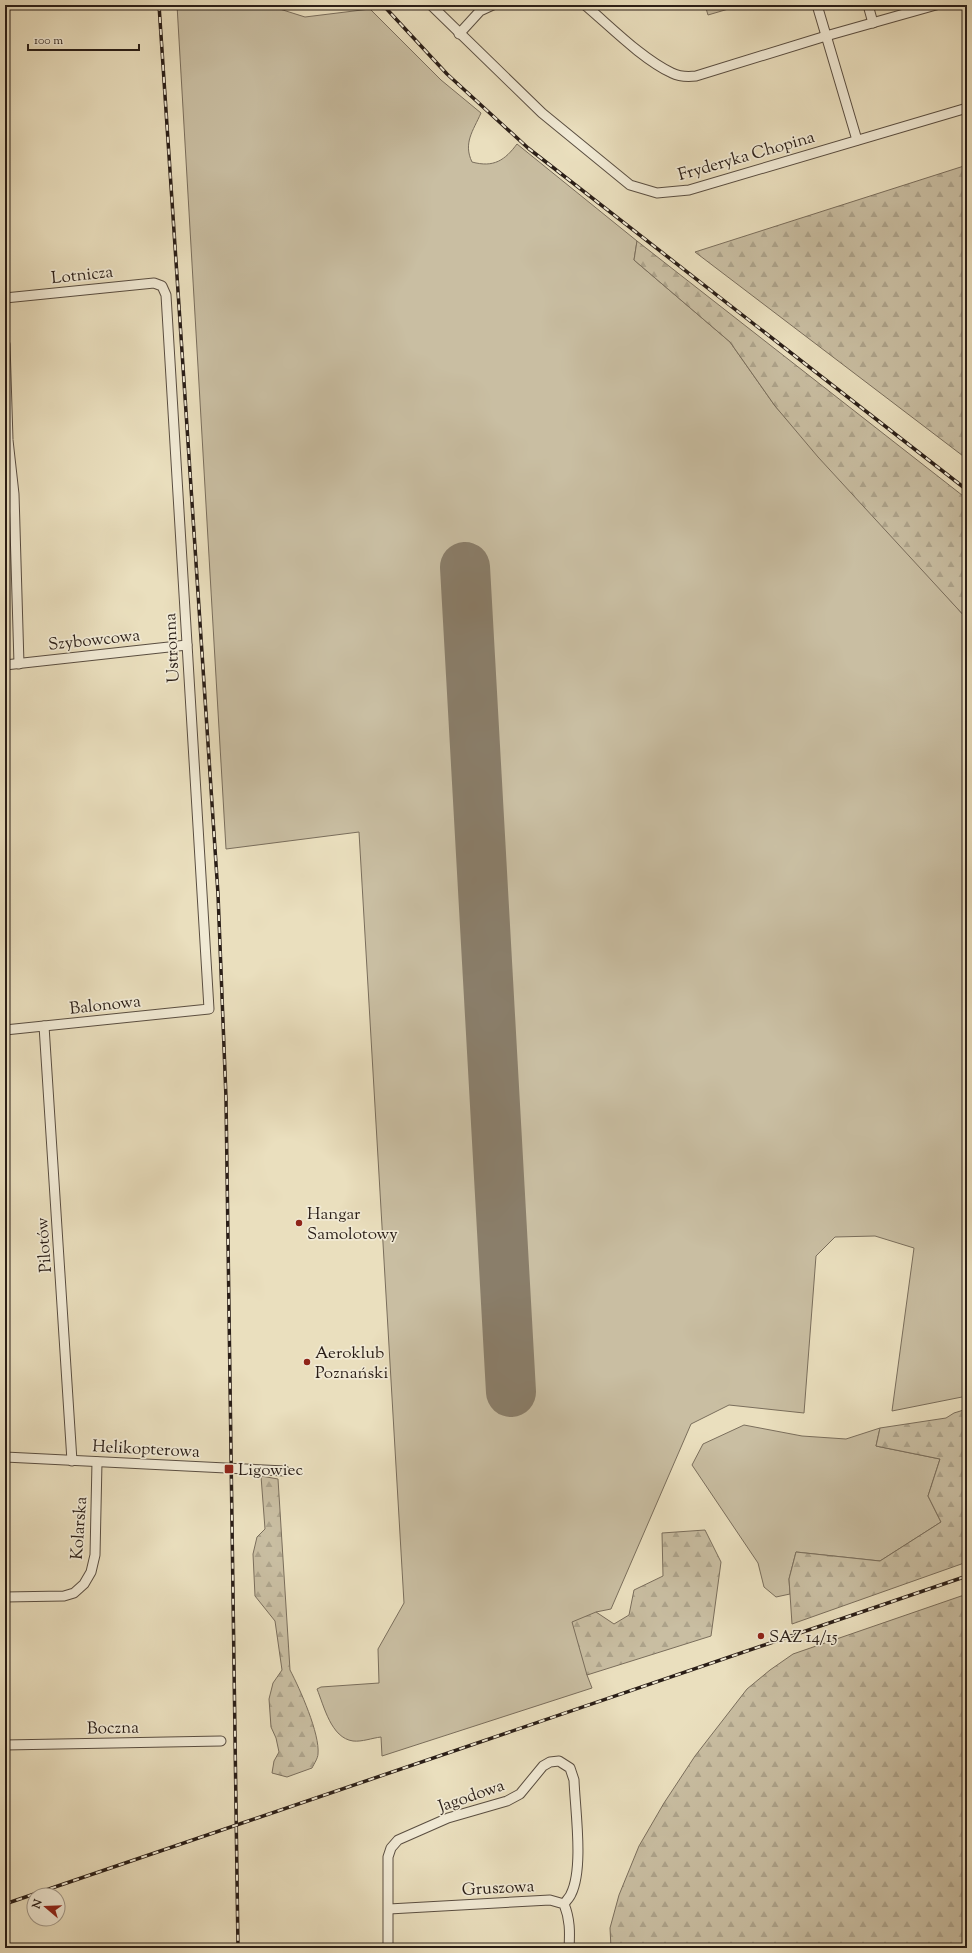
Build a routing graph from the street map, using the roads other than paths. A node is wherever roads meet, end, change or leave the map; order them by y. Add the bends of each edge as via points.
1 (431, 5) edge
2 (493, 5) edge
3 (585, 5) edge
4 (817, 5) edge
5 (868, 5) edge
6 (936, 5) edge
7 (873, 23) junction
8 (459, 34) junction
9 (826, 36) junction
10 (967, 108) edge
11 (857, 140) junction
12 (162, 286) joint
13 (5, 298) edge
14 (5, 344) edge
15 (187, 645) junction
16 (19, 664) junction
17 (5, 665) edge
18 (208, 1009) joint
19 (44, 1026) junction
20 (5, 1030) edge
21 (5, 1457) edge
22 (72, 1460) junction
23 (97, 1462) junction
24 (285, 1471) dead end
25 (5, 1597) edge
26 (221, 1741) dead end
27 (5, 1745) edge
28 (564, 1904) junction
29 (389, 1909) junction
30 (388, 1948) edge
31 (569, 1948) edge

1 - 8 street, Fryderyka Chopina
2 - 8 street via 480,11
3 - 9 street via 648,58 685,78
4 - 9 street
5 - 7 street
6 - 7 street
7 - 9 street
8 - 11 street, Fryderyka Chopina via 542,113 630,185 641,190 656,193 689,190
9 - 11 street
10 - 11 street, Fryderyka Chopina
12 - 13 street, Lotnicza via 154,283
12 - 15 street, Ustronna via 166,295
14 - 16 street via 8,440 14,494
15 - 16 street, Szybowcowa
15 - 18 street, Ustronna
16 - 17 street, Szybowcowa
18 - 19 street, Balonowa
19 - 20 street, Balonowa
19 - 22 street, Pilotów
21 - 22 street, Helikopterowa
22 - 23 street, Helikopterowa
23 - 24 street, Helikopterowa
23 - 25 street, Kolarska via 95,1556 91,1572 84,1584 74,1593 64,1596
26 - 27 street, Boczna
28 - 29 street, Gruszowa via 550,1900
28 - 29 street, Jagodowa via 571,1894 578,1858 574,1780 570,1768 559,1761 542,1766 520,1794 507,1801 448,1818 398,1840 388,1857
28 - 31 street via 570,1929
29 - 30 street, Jagodowa

